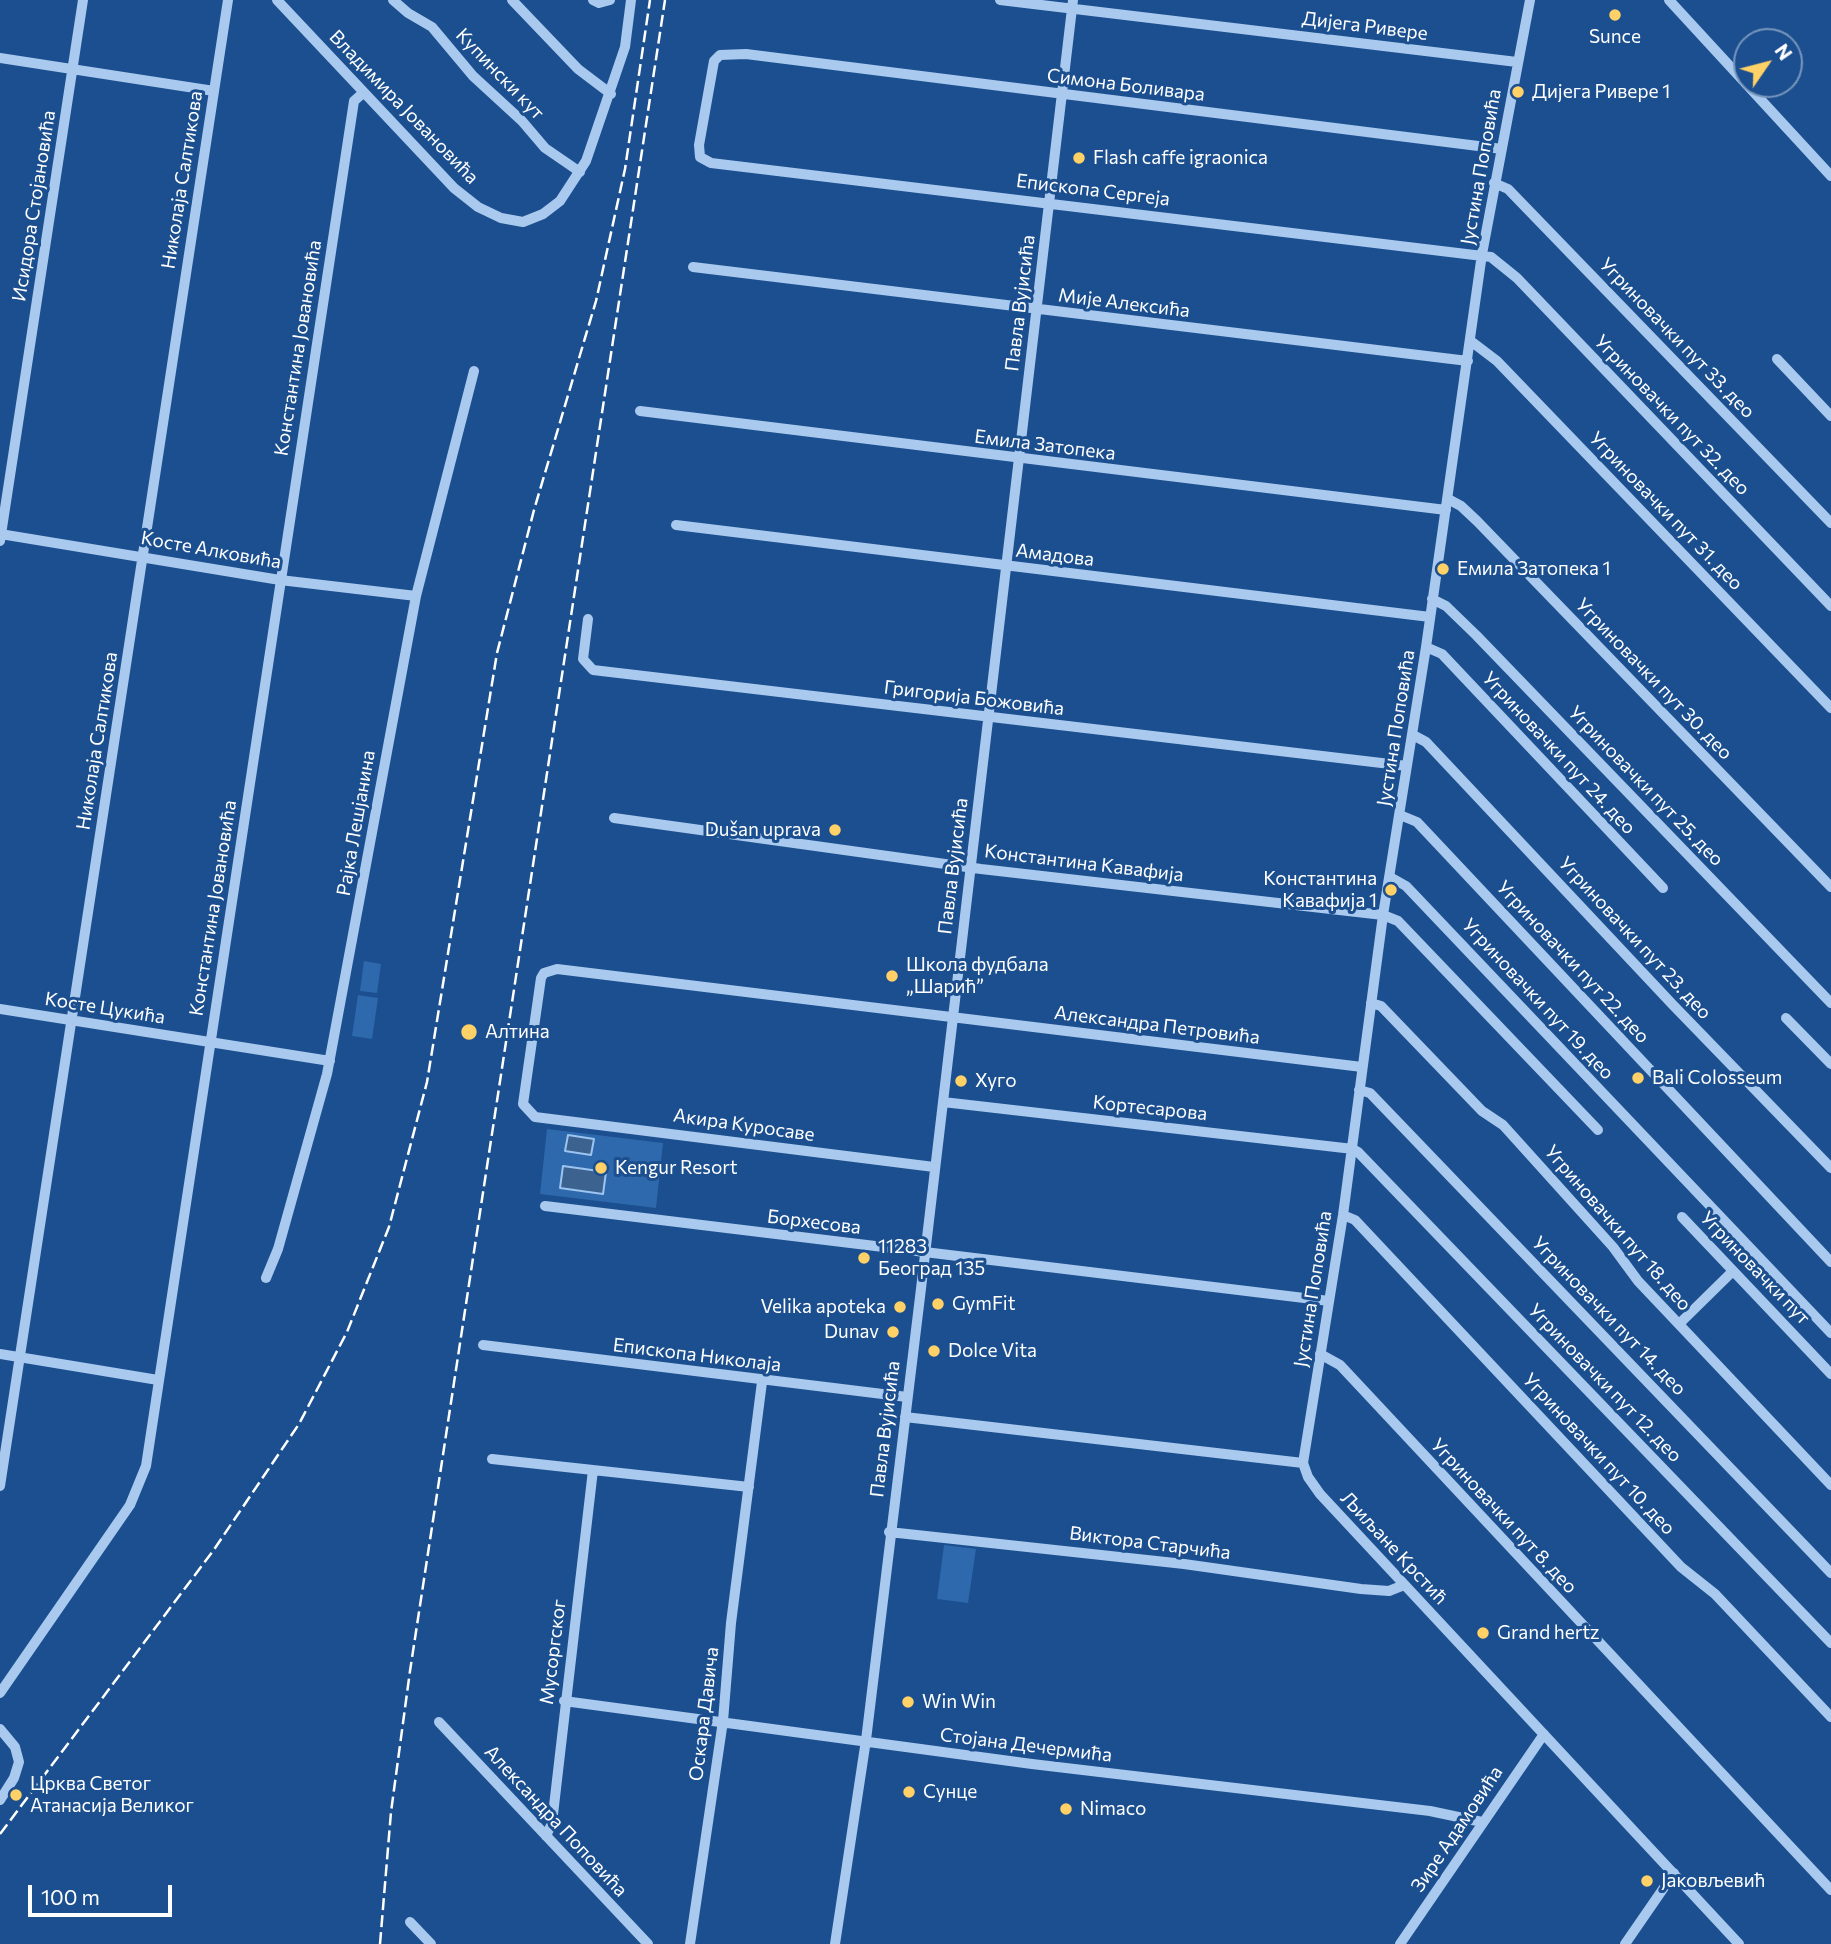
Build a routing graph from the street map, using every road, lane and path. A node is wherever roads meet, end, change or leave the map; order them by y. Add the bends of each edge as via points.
1 (83, 0) edge
2 (229, 0) edge
3 (277, 0) edge
4 (393, 0) edge
5 (512, 0) edge
6 (593, 0) edge
7 (610, 0) edge
8 (631, 0) edge
9 (1000, 0) edge
10 (1530, 0) edge
11 (1669, 0) edge
12 (1072, 4) edge
13 (0, 58) edge
14 (1517, 62) junction
15 (73, 69) junction
16 (214, 91) junction
17 (363, 93) junction
18 (611, 94) junction
19 (1061, 95) junction
20 (1502, 149) junction
21 (700, 157) joint
22 (580, 172) junction
23 (1831, 176) edge
24 (1494, 183) junction
25 (1049, 202) junction
26 (1482, 254) junction
27 (693, 267) dead end
28 (1036, 310) junction
29 (1472, 342) junction
30 (1777, 359) dead end
31 (1468, 361) junction
32 (474, 371) dead end
33 (640, 411) dead end
34 (1831, 415) edge
35 (1019, 460) junction
36 (1447, 505) junction
37 (1831, 523) edge
38 (676, 525) dead end
39 (0, 536) edge
40 (143, 556) junction
41 (1006, 567) junction
42 (281, 580) junction
43 (416, 596) junction
44 (1432, 599) junction
45 (1831, 606) edge
46 (1430, 617) junction
47 (588, 619) dead end
48 (1426, 647) junction
49 (1831, 708) edge
50 (989, 718) junction
51 (1412, 735) junction
52 (1407, 766) junction
53 (1400, 815) junction
54 (614, 818) dead end
55 (970, 867) junction
56 (1390, 877) junction
57 (1831, 887) edge
58 (1663, 888) dead end
59 (1384, 915) junction
60 (1371, 1003) junction
61 (1831, 1003) edge
62 (0, 1009) edge
63 (953, 1018) junction
64 (1786, 1018) dead end
65 (72, 1020) junction
66 (210, 1042) junction
67 (330, 1061) junction
68 (1831, 1065) edge
69 (1362, 1067) junction
70 (1359, 1090) junction
71 (943, 1102) junction
72 (548, 1119) joint
73 (1598, 1130) dead end
74 (1353, 1149) junction
75 (934, 1167) junction
76 (1831, 1168) edge
77 (545, 1206) dead end
78 (1343, 1215) junction
79 (1682, 1217) dead end
80 (925, 1254) junction
81 (1831, 1262) edge
82 (1734, 1271) junction
83 (265, 1278) dead end
84 (1329, 1301) junction
85 (1679, 1324) junction
86 (1831, 1332) edge
87 (483, 1345) dead end
88 (0, 1354) edge
89 (1320, 1354) junction
90 (20, 1358) junction
91 (1831, 1374) edge
92 (158, 1380) junction
93 (762, 1382) junction
94 (907, 1397) junction
95 (905, 1417) junction
96 (492, 1459) dead end
97 (1303, 1464) junction
98 (593, 1470) junction
99 (1831, 1485) edge
100 (0, 1486) edge
101 (749, 1488) junction
102 (889, 1532) junction
103 (1831, 1573) edge
104 (1404, 1584) junction
105 (1831, 1643) edge
106 (0, 1693) edge
107 (564, 1702) junction
108 (1831, 1717) edge
109 (723, 1721) junction
110 (439, 1722) dead end
111 (0, 1729) edge
112 (1544, 1734) junction
113 (866, 1740) junction
114 (0, 1800) edge
115 (1482, 1822) junction
116 (546, 1836) junction
117 (1674, 1872) junction
118 (1831, 1891) edge
119 (410, 1922) dead end
120 (431, 1944) edge
121 (648, 1944) edge
122 (690, 1944) edge
123 (835, 1944) edge
124 (1400, 1944) edge
125 (1625, 1944) edge
126 (1739, 1944) edge

1 - 15 street, Исидора Стојановића
2 - 16 street, Николаја Салтикова
3 - 17 street, Владимира Јовановића
4 - 22 street, Купински кут via 432,27 545,148
5 - 18 street via 578,69
6 - 7 street
8 - 18 street, Владимира Јовановића via 628,34
9 - 12 street, Дијега Ривере
10 - 14 street, Јустина Поповића
11 - 23 street
12 - 14 street, Дијега Ривере
12 - 19 street, Павла Вујисића
13 - 15 street
14 - 20 street, Јустина Поповића
15 - 16 street
15 - 39 street, Исидора Стојановића
16 - 40 street, Николаја Салтикова
17 - 22 street, Владимира Јовановића via 454,188 500,218 523,222 544,214 560,201
17 - 42 street, Константина Јовановића via 354,101
18 - 22 street, Владимира Јовановића
19 - 20 street, Симона Боливара
19 - 21 street, Симона Боливара via 746,54 720,55 714,61
19 - 25 street, Павла Вујисића
20 - 24 street, Јустина Поповића
21 - 25 street, Епископа Сергеја via 711,163
24 - 26 street, Јустина Поповића
24 - 37 street, Угриновачки пут 33. део via 1504,185
25 - 26 street, Епископа Сергеја
25 - 28 street, Павла Вујисића
26 - 29 street, Јустина Поповића
26 - 45 street, Угриновачки пут 32. део via 1508,269
27 - 28 street, Мије Алексића
28 - 31 street, Мије Алексића
28 - 35 street, Павла Вујисића
29 - 31 street, Јустина Поповића
29 - 49 street, Угриновачки пут 31. део via 1497,361
30 - 34 street
31 - 36 street, Јустина Поповића
32 - 43 street, Рајка Лешјанина
33 - 35 street, Емила Затопека
35 - 36 street, Емила Затопека
35 - 41 street, Павла Вујисића
36 - 44 street, Јустина Поповића
36 - 57 street, Угриновачки пут 30. део via 1461,506
38 - 41 street, Амадова
39 - 40 street, Косте Алковића
40 - 42 street, Косте Алковића
40 - 65 street, Николаја Салтикова
41 - 46 street, Амадова
41 - 50 street, Павла Вујисића
42 - 43 street, Косте Алковића
42 - 66 street, Константина Јовановића
43 - 67 street, Рајка Лешјанина
44 - 46 street, Јустина Поповића
44 - 61 street, Угриновачки пут 25. део via 1462,621
46 - 48 street, Јустина Поповића
47 - 50 street, Григорија Божовића via 583,659 593,670
48 - 51 street, Јустина Поповића
48 - 58 street, Угриновачки пут 24. део via 1442,654
50 - 52 street, Григорија Божовића
50 - 55 street, Павла Вујисића
51 - 52 street, Јустина Поповића
51 - 76 street, Угриновачки пут 23. део via 1426,742
52 - 53 street, Јустина Поповића
53 - 56 street, Јустина Поповића
53 - 81 street, Угриновачки пут 22. део via 1417,822
54 - 55 street, Константина Кавафија
55 - 59 street, Константина Кавафија
55 - 63 street, Павла Вујисића
56 - 59 street, Јустина Поповића
56 - 86 street, Угриновачки пут 19. део via 1406,886
59 - 60 street, Јустина Поповића
59 - 73 street via 1398,921
60 - 69 street, Јустина Поповића
60 - 85 street, Угриновачки пут 18. део via 1381,1006 1482,1111 1503,1125
62 - 65 street, Косте Цукића
63 - 69 street, Александра Петровића
63 - 71 street, Павла Вујисића
63 - 72 street, Александра Петровића via 550,970 541,978 523,1104 534,1117
64 - 68 street
65 - 66 street, Косте Цукића
65 - 90 street, Николаја Салтикова
66 - 67 street, Косте Цукића
66 - 92 street, Константина Јовановића
67 - 83 street, Рајка Лешјанина via 278,1249
69 - 70 street, Јустина Поповића
70 - 74 street, Јустина Поповића
70 - 103 street, Угриновачки пут 14. део via 1366,1090 1387,1111
71 - 74 street, Кортесарова
71 - 75 street, Павла Вујисића
72 - 75 street, Акира Куросаве
74 - 78 street, Јустина Поповића
74 - 105 street, Угриновачки пут 12. део
75 - 80 street, Павла Вујисића
77 - 80 street, Борхесова
78 - 84 street, Јустина Поповића
78 - 108 street, Угриновачки пут 10. део via 1355,1220 1671,1557 1716,1594
79 - 82 street, Угриновачки пут
80 - 84 street, Борхесова
80 - 94 street, Павла Вујисића
82 - 85 street
82 - 91 street, Угриновачки пут
84 - 89 street, Јустина Поповића
85 - 99 street, Угриновачки пут 18. део
87 - 93 street, Епископа Николаја
88 - 90 street
89 - 97 street, Јустина Поповића
89 - 118 street, Угриновачки пут 8. део via 1340,1365
90 - 92 street
90 - 100 street, Николаја Салтикова
92 - 106 street, Константина Јовановића via 146,1466 137,1494
93 - 94 street, Епископа Николаја
93 - 101 street, Оскара Давича
94 - 95 street, Павла Вујисића
95 - 97 street
95 - 102 street, Павла Вујисића
96 - 98 street
97 - 104 street, Љиљане Крстић via 1320,1494
98 - 101 street
98 - 107 street, Мусоргског
101 - 109 street, Оскара Давича
102 - 104 street, Виктора Старчића via 1184,1564 1361,1589 1388,1591
102 - 113 street, Павла Вујисића
104 - 112 street, Љиљане Крстић
107 - 109 street, Стојана Дечермића
107 - 116 street, Мусоргског via 552,1823
109 - 113 street, Стојана Дечермића
109 - 122 street, Оскара Давича
110 - 116 street, Александра Поповића
111 - 114 street via 18,1757 17,1773
112 - 115 street, Зире Адамовића
112 - 117 street, Љиљане Крстић
113 - 115 street, Стојана Дечермића via 1430,1811
113 - 123 street, Павла Вујисића
115 - 124 street, Зире Адамовића
116 - 121 street, Александра Поповића
117 - 125 street
117 - 126 street, Љиљане Крстић
119 - 120 street

